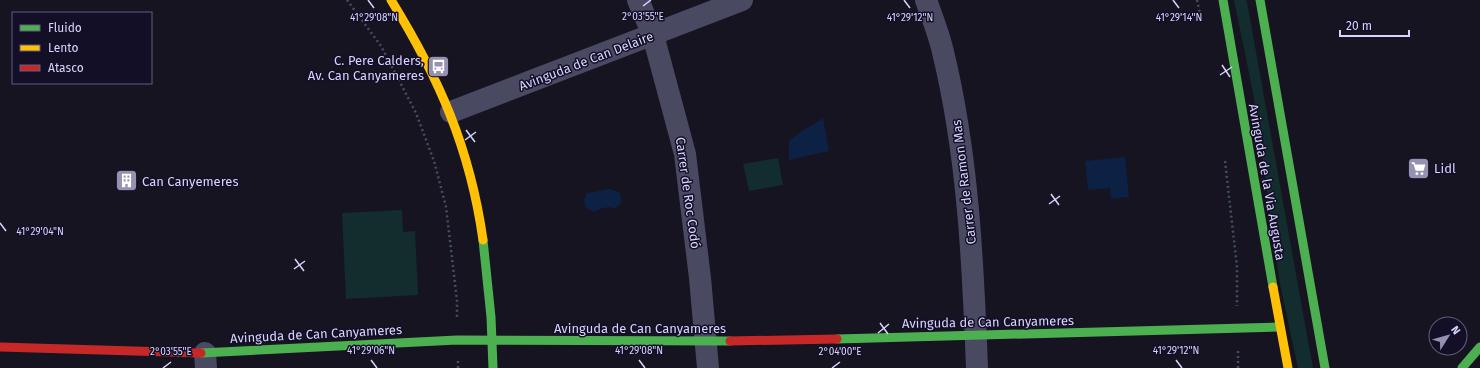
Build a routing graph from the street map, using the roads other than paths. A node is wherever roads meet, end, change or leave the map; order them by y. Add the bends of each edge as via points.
1 (391, 0) edge
2 (638, 0) edge
3 (742, 0) edge
4 (926, 0) edge
5 (1223, 0) edge
6 (1260, 0) edge
7 (653, 35) junction
8 (451, 112) junction
9 (1280, 327) junction
10 (976, 335) junction
11 (492, 340) junction
12 (706, 342) junction
13 (0, 347) edge
14 (1480, 347) edge
15 (206, 360) edge
16 (492, 368) edge
17 (708, 368) edge
18 (977, 368) edge
19 (1288, 368) edge
20 (1325, 368) edge
21 (1462, 368) edge

1 - 8 street via 422,49
2 - 7 street, Carrer de Roc Codó
3 - 7 street, Avinguda de Can Delaire
4 - 10 street, Carrer de Ramon Mas via 943,50 960,137 971,234
5 - 9 street, Avinguda de la Via Augusta
6 - 20 street, Avinguda de la Via Augusta
7 - 8 street, Avinguda de Can Delaire
7 - 12 street, Carrer de Roc Codó via 685,154
8 - 11 street via 470,168 478,202 490,280
9 - 10 street, Avinguda de Can Canyameres
9 - 19 street, Avinguda de la Via Augusta
10 - 12 street, Avinguda de Can Canyameres
10 - 18 street, Carrer de Ramon Mas
11 - 12 street, Avinguda de Can Canyameres
11 - 15 street, Avinguda de Can Canyameres via 457,340
11 - 16 street
12 - 17 street, Carrer de Roc Codó
13 - 15 street, Avinguda de Can Canyameres
14 - 21 street

